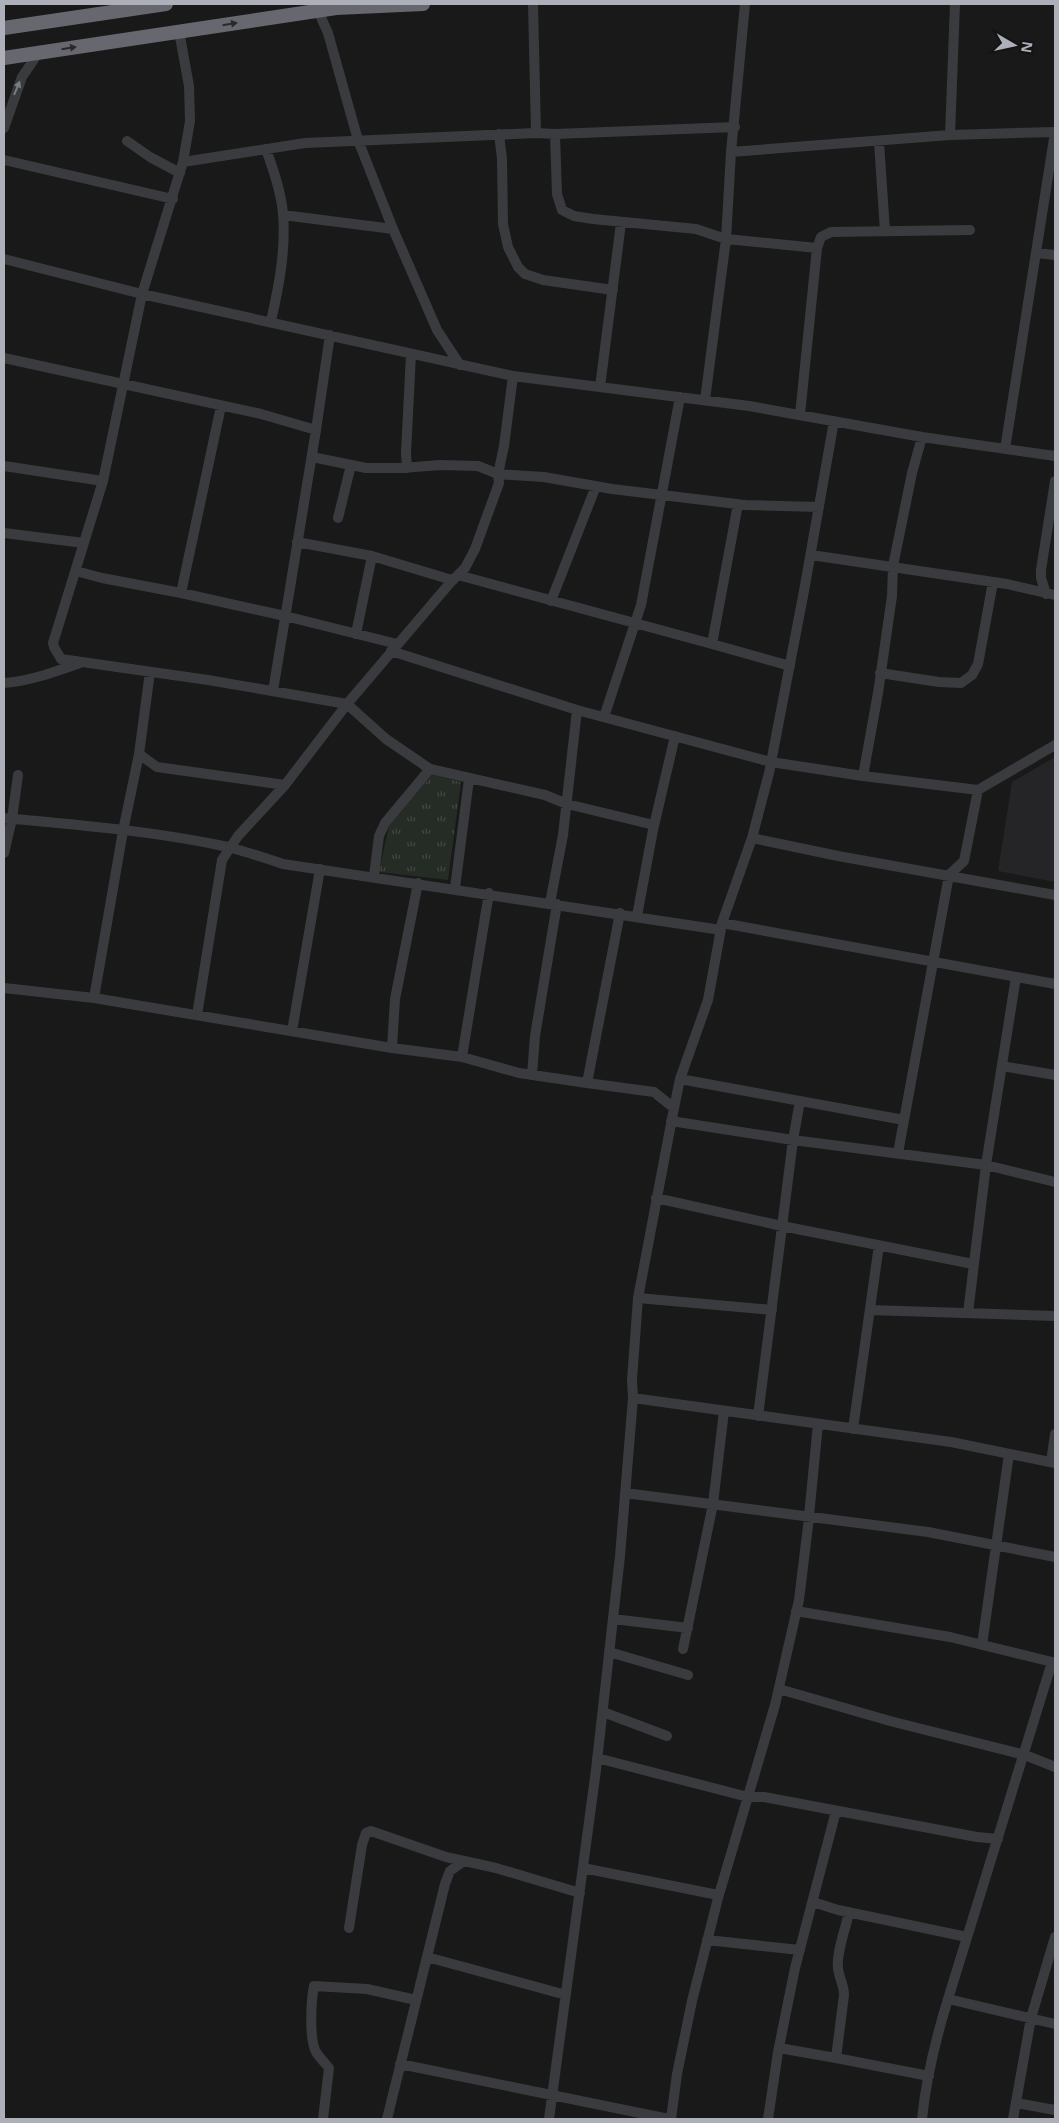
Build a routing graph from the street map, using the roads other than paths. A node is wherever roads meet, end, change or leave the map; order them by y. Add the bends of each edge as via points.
1 (166, 4) edge
2 (423, 4) edge
3 (533, 4) edge
4 (745, 4) edge
5 (955, 4) edge
6 (317, 7) edge
7 (4, 28) edge
8 (178, 31) junction
9 (39, 52) junction
10 (4, 58) edge
11 (734, 127) junction
12 (4, 128) edge
13 (536, 133) junction
14 (499, 134) junction
15 (554, 134) junction
16 (950, 135) junction
17 (358, 140) junction
18 (127, 141) dead end
19 (879, 142) junction
20 (266, 149) junction
21 (731, 152) junction
22 (4, 160) edge
23 (183, 162) junction
24 (180, 173) junction
25 (173, 198) junction
26 (283, 215) junction
27 (621, 223) junction
28 (393, 229) junction
29 (970, 230) dead end
30 (885, 231) junction
31 (726, 238) junction
32 (816, 248) junction
33 (1036, 253) junction
34 (1055, 255) edge
35 (4, 259) edge
36 (613, 290) junction
37 (142, 294) junction
38 (272, 321) junction
39 (330, 335) junction
40 (411, 354) junction
41 (4, 358) edge
42 (460, 365) junction
43 (514, 376) junction
44 (123, 384) junction
45 (600, 386) junction
46 (680, 397) junction
47 (705, 400) junction
48 (222, 406) junction
49 (800, 415) junction
50 (834, 421) junction
51 (316, 430) junction
52 (922, 437) junction
53 (1004, 449) junction
54 (1055, 456) edge
55 (312, 457) junction
56 (351, 465) junction
57 (4, 466) edge
58 (407, 468) junction
59 (498, 474) junction
60 (102, 481) junction
61 (1055, 481) edge
62 (596, 486) junction
63 (663, 494) junction
64 (738, 504) junction
65 (819, 508) junction
66 (338, 518) dead end
67 (4, 533) edge
68 (297, 542) junction
69 (84, 543) junction
70 (372, 556) junction
71 (811, 556) junction
72 (893, 566) junction
73 (76, 571) junction
74 (455, 578) junction
75 (993, 582) junction
76 (181, 593) junction
77 (1050, 595) edge
78 (551, 601) junction
79 (285, 616) junction
80 (634, 624) junction
81 (356, 634) junction
82 (712, 644) junction
83 (394, 648) junction
84 (82, 663) junction
85 (790, 666) junction
86 (150, 672) junction
87 (880, 673) junction
88 (4, 683) edge
89 (273, 691) junction
90 (347, 704) junction
91 (577, 710) junction
92 (604, 717) junction
93 (676, 736) junction
94 (1055, 745) edge
95 (139, 754) junction
96 (771, 762) junction
97 (430, 769) junction
98 (18, 775) dead end
99 (863, 776) junction
100 (469, 779) junction
101 (285, 785) junction
102 (978, 790) junction
103 (566, 804) junction
104 (8, 818) edge
105 (654, 825) junction
106 (123, 831) junction
107 (752, 838) junction
108 (229, 848) junction
109 (4, 853) edge
110 (320, 869) junction
111 (949, 875) junction
112 (374, 876) junction
113 (418, 883) junction
114 (455, 888) junction
115 (489, 893) junction
116 (1055, 895) edge
117 (554, 903) junction
118 (620, 913) junction
119 (637, 916) junction
120 (722, 926) junction
121 (933, 961) junction
122 (1016, 977) junction
123 (1055, 984) edge
124 (4, 988) edge
125 (94, 998) junction
126 (196, 1015) junction
127 (292, 1031) junction
128 (392, 1048) junction
129 (462, 1057) junction
130 (1002, 1066) junction
131 (532, 1075) junction
132 (1055, 1075) edge
133 (680, 1079) junction
134 (587, 1083) junction
135 (800, 1101) junction
136 (674, 1108) junction
137 (904, 1120) junction
138 (671, 1121) junction
139 (793, 1140) junction
140 (898, 1153) junction
141 (986, 1165) junction
142 (1055, 1182) edge
143 (656, 1198) junction
144 (782, 1226) junction
145 (879, 1245) junction
146 (973, 1264) junction
147 (638, 1298) junction
148 (772, 1310) junction
149 (870, 1310) junction
150 (968, 1313) junction
151 (1055, 1316) edge
152 (633, 1398) junction
153 (724, 1411) junction
154 (758, 1416) junction
155 (818, 1424) junction
156 (853, 1429) junction
157 (1055, 1434) edge
158 (1009, 1454) junction
159 (1053, 1463) edge
160 (625, 1492) junction
161 (713, 1504) junction
162 (809, 1515) junction
163 (995, 1545) junction
164 (1055, 1557) edge
165 (796, 1611) junction
166 (613, 1619) junction
167 (688, 1628) junction
168 (982, 1645) junction
169 (683, 1649) dead end
170 (609, 1652) junction
171 (1054, 1663) edge
172 (688, 1675) dead end
173 (779, 1689) junction
174 (602, 1712) junction
175 (667, 1736) dead end
176 (1025, 1755) junction
177 (598, 1758) junction
178 (1055, 1767) edge
179 (748, 1797) junction
180 (836, 1812) junction
181 (998, 1839) junction
182 (464, 1861) junction
183 (584, 1868) junction
184 (580, 1893) junction
185 (718, 1895) junction
186 (813, 1902) junction
187 (849, 1912) junction
188 (349, 1928) dead end
189 (967, 1937) junction
190 (1055, 1937) edge
191 (707, 1940) junction
192 (800, 1950) junction
193 (427, 1957) junction
194 (566, 1995) junction
195 (948, 1999) junction
196 (416, 2000) junction
197 (1032, 2018) junction
198 (1055, 2024) edge
199 (779, 2048) junction
200 (836, 2058) junction
201 (400, 2064) junction
202 (929, 2076) junction
203 (552, 2096) junction
204 (1016, 2103) junction
205 (1055, 2110) edge
206 (323, 2119) edge
207 (387, 2119) edge
208 (549, 2119) edge
209 (670, 2119) edge
210 (768, 2119) edge
211 (922, 2119) edge
212 (1013, 2119) edge

1 - 7 highway
2 - 6 highway
3 - 13 street
4 - 11 street
5 - 16 street
8 -> 6 highway
6 - 17 street via 328,33
9 -> 8 highway
8 - 23 street via 189,86 190,122
9 - 10 highway
12 -> 9 street via 22,77
11 - 15 street
11 - 21 street
13 - 14 street
13 - 15 street
14 - 17 street
14 - 36 street via 503,224 508,247 518,267 524,274 543,280
15 - 27 street via 557,194 562,210 574,216
16 - 19 street
16 - 33 street via 1055,132
17 - 20 street
17 - 28 street
18 - 24 street
19 - 21 street
19 - 30 street
20 - 23 street
20 - 26 street
21 - 31 street
22 - 25 street
23 - 24 street
24 - 25 street
25 - 37 street
26 - 28 street
26 - 38 street via 284,252
27 - 31 street via 696,229
27 - 36 street
28 - 42 street via 436,330
29 - 30 street
30 - 32 street via 831,232 821,237
31 - 32 street
31 - 47 street
32 - 49 street
33 - 34 street
33 - 53 street
35 - 37 street
36 - 45 street
37 - 38 street
37 - 44 street
38 - 39 street
39 - 40 street
39 - 51 street
40 - 42 street
40 - 58 street
41 - 44 street
42 - 43 street
43 - 45 street
43 - 59 street
44 - 48 street
44 - 60 street
45 - 46 street
46 - 47 street
46 - 63 street
47 - 49 street
48 - 51 street
48 - 76 street
49 - 50 street
50 - 52 street
50 - 65 street
51 - 55 street
52 - 53 street
52 - 72 street
53 - 54 street
55 - 56 street
55 - 68 street
56 - 58 street
56 - 66 street
57 - 60 street
58 - 59 street via 478,466
59 - 62 street via 544,477
59 - 74 street via 499,483 475,549
60 - 69 street
61 - 77 street via 1041,570
62 - 63 street
62 - 78 street
63 - 64 street
63 - 80 street via 641,605
64 - 65 street
64 - 82 street
65 - 71 street
67 - 69 street
68 - 70 street
68 - 79 street
69 - 73 street
70 - 74 street
70 - 81 street
71 - 72 street
71 - 85 street
72 - 75 street
72 - 87 street via 892,596
73 - 76 street
73 - 84 street via 53,643 61,659
74 - 78 street
74 - 83 street
75 - 77 street
75 - 87 street via 978,664 972,675 961,683
76 - 79 street
78 - 80 street
79 - 81 street
79 - 89 street
80 - 82 street
80 - 92 street
81 - 83 street
82 - 85 street
83 - 90 street
83 - 91 street
84 - 86 street
84 - 88 street via 24,682
85 - 96 street
86 - 89 street
86 - 95 street
87 - 99 street
89 - 90 street
90 - 97 street via 386,739
90 - 101 street
91 - 92 street
91 - 103 street
92 - 93 street
93 - 96 street
93 - 105 street
94 - 102 street
95 - 101 street via 157,767
95 - 106 street
96 - 99 street
96 - 107 street
97 - 100 street
97 - 112 street via 385,824 379,836
98 - 104 street
99 - 102 street
100 - 103 street via 545,795
100 - 114 street
101 - 108 street
102 - 111 street via 964,861
103 - 105 street
103 - 117 street
104 - 106 street
104 - 109 street
105 - 119 street
106 - 108 street
106 - 125 street
107 - 111 street
107 - 120 street
108 - 110 street via 283,864
108 - 126 street via 222,860
110 - 112 street
110 - 127 street
111 - 116 street
111 - 121 street
112 - 113 street
113 - 114 street
113 - 128 street via 395,999
114 - 115 street
115 - 117 street
115 - 129 street
117 - 118 street
117 - 131 street
118 - 119 street
118 - 134 street
119 - 120 street
120 - 121 street
120 - 133 street via 708,1000
121 - 122 street
121 - 137 street
122 - 123 street
122 - 130 street
124 - 125 street
125 - 126 street
126 - 127 street
127 - 128 street
128 - 129 street
129 - 131 street
130 - 132 street
130 - 141 street
131 - 134 street
133 - 135 street
133 - 136 street
134 - 136 street via 654,1092
135 - 137 street
135 - 139 street
136 - 138 street
137 - 140 street
138 - 139 street
138 - 143 street
139 - 140 street
139 - 144 street
140 - 141 street
141 - 142 street
141 - 146 street
143 - 144 street
143 - 147 street
144 - 145 street
144 - 148 street
145 - 146 street
145 - 149 street
146 - 150 street
147 - 148 street
147 - 152 street
148 - 154 street
149 - 150 street
149 - 156 street
150 - 151 street
152 - 153 street
152 - 160 street
153 - 154 street
153 - 161 street
154 - 155 street
155 - 156 street
155 - 162 street
156 - 158 street via 951,1442
157 - 159 street
158 - 159 street
158 - 163 street
160 - 161 street
160 - 166 street
161 - 162 street
161 - 167 street
162 - 163 street
162 - 165 street
163 - 164 street
163 - 168 street
165 - 168 street
165 - 173 street
166 - 167 street
166 - 170 street
167 - 169 street
168 - 171 street
170 - 172 street
170 - 174 street
171 - 176 street
173 - 176 street
173 - 179 street
174 - 175 street
174 - 177 street
176 - 178 street
176 - 181 street
177 - 179 street
177 - 183 street
179 - 180 street via 764,1797
179 - 185 street
180 - 181 street
180 - 186 street
181 - 189 street
182 - 184 street
182 - 188 street via 379,1833 366,1833
182 - 193 street via 450,1870
183 - 184 street
183 - 185 street
184 - 194 street
185 - 191 street
186 - 187 street
186 - 192 street
187 - 189 street
187 - 200 street via 837,1965 844,1995
189 - 195 street
190 - 197 street
191 - 192 street
191 - 209 street
192 - 199 street
193 - 194 street
193 - 196 street
194 - 203 street
195 - 197 street
195 - 202 street
196 - 201 street
196 - 206 street via 367,1989 314,1986 313,2038 316,2052 329,2068
197 - 198 street
197 - 204 street
199 - 200 street
199 - 210 street
200 - 202 street
201 - 203 street
201 - 207 street
202 - 211 street
203 - 208 street
203 - 209 street
204 - 205 street
204 - 212 street

